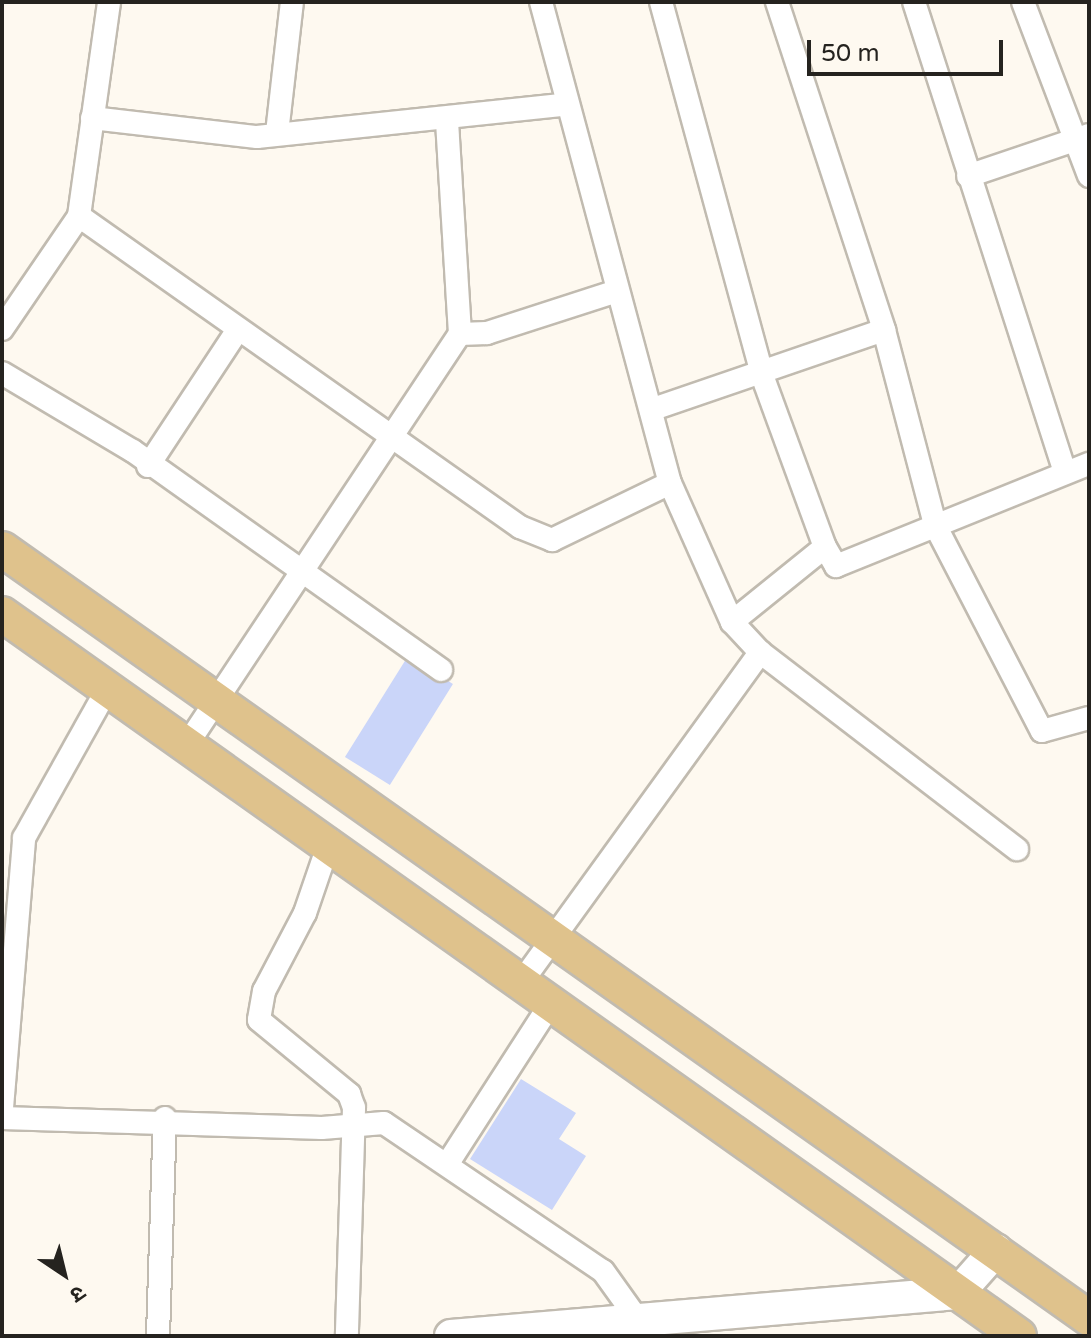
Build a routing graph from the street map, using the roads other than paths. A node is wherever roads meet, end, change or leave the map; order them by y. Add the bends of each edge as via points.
1 (109, 2) edge
2 (292, 2) edge
3 (541, 2) edge
4 (661, 2) edge
5 (777, 2) edge
6 (914, 2) edge
7 (1023, 2) edge
8 (563, 105) junction
9 (92, 118) junction
10 (447, 121) junction
11 (277, 133) junction
12 (1082, 138) edge
13 (968, 176) junction
14 (1089, 176) edge
15 (79, 216) junction
16 (614, 292) junction
17 (2, 329) edge
18 (884, 330) junction
19 (237, 331) junction
20 (460, 334) junction
21 (2, 373) edge
22 (762, 375) junction
23 (653, 409) junction
24 (394, 441) junction
25 (1089, 464) edge
26 (148, 466) junction
27 (1065, 471) junction
28 (670, 483) junction
29 (935, 525) junction
30 (825, 547) junction
31 (2, 549) edge
32 (306, 576) junction
33 (2, 614) edge
34 (732, 622) junction
35 (760, 652) junction
36 (441, 670) dead end
37 (108, 688) junction
38 (217, 704) junction
39 (1089, 718) edge
40 (188, 743) junction
41 (330, 840) junction
42 (1017, 849) dead end
43 (554, 938) junction
44 (523, 980) junction
45 (551, 1003) junction
46 (2, 1108) edge
47 (2, 1118) edge
48 (165, 1118) junction
49 (356, 1122) junction
50 (448, 1163) junction
51 (996, 1250) junction
52 (958, 1293) junction
53 (1089, 1318) edge
54 (641, 1324) junction
55 (158, 1336) edge
56 (347, 1336) edge
57 (451, 1336) edge
58 (1019, 1336) edge

1 - 9 street
2 - 11 street
3 - 8 street
4 - 22 street
5 - 18 street
6 - 13 street
7 - 12 street
8 - 10 street
8 - 16 street
9 - 11 street
9 - 15 street
10 - 11 street
10 - 20 street
12 - 13 street
12 - 14 street
13 - 27 street
15 - 17 street
15 - 19 street
16 - 20 street via 487,333
16 - 23 street
18 - 22 street
18 - 29 street
19 - 24 street
19 - 26 street
20 - 24 street
21 - 26 street
22 - 23 street
22 - 30 street
23 - 28 street
24 - 28 street via 520,527 552,540
24 - 32 street
25 - 27 street
26 - 32 street
27 - 29 street
28 - 34 street
29 - 30 street via 836,566
29 - 39 street via 1042,731
30 - 34 street
31 - 38 main road
32 - 36 street
32 - 38 street
33 - 37 main road
34 - 35 street
35 - 42 street
35 - 43 street
37 - 40 main road
37 - 46 street via 24,838
38 - 40 street
38 - 43 main road
40 - 41 main road
41 - 44 main road
41 - 49 street via 305,913 264,991 259,1020 349,1094
43 - 44 street
43 - 51 main road
44 - 45 main road
45 - 50 street
45 - 52 main road
47 - 48 street
48 - 49 street via 322,1128
48 - 55 street
49 - 50 street via 384,1123
49 - 56 street
50 - 54 street via 603,1271
51 - 52 street
51 - 53 main road
52 - 54 street
52 - 58 main road
54 - 57 street

